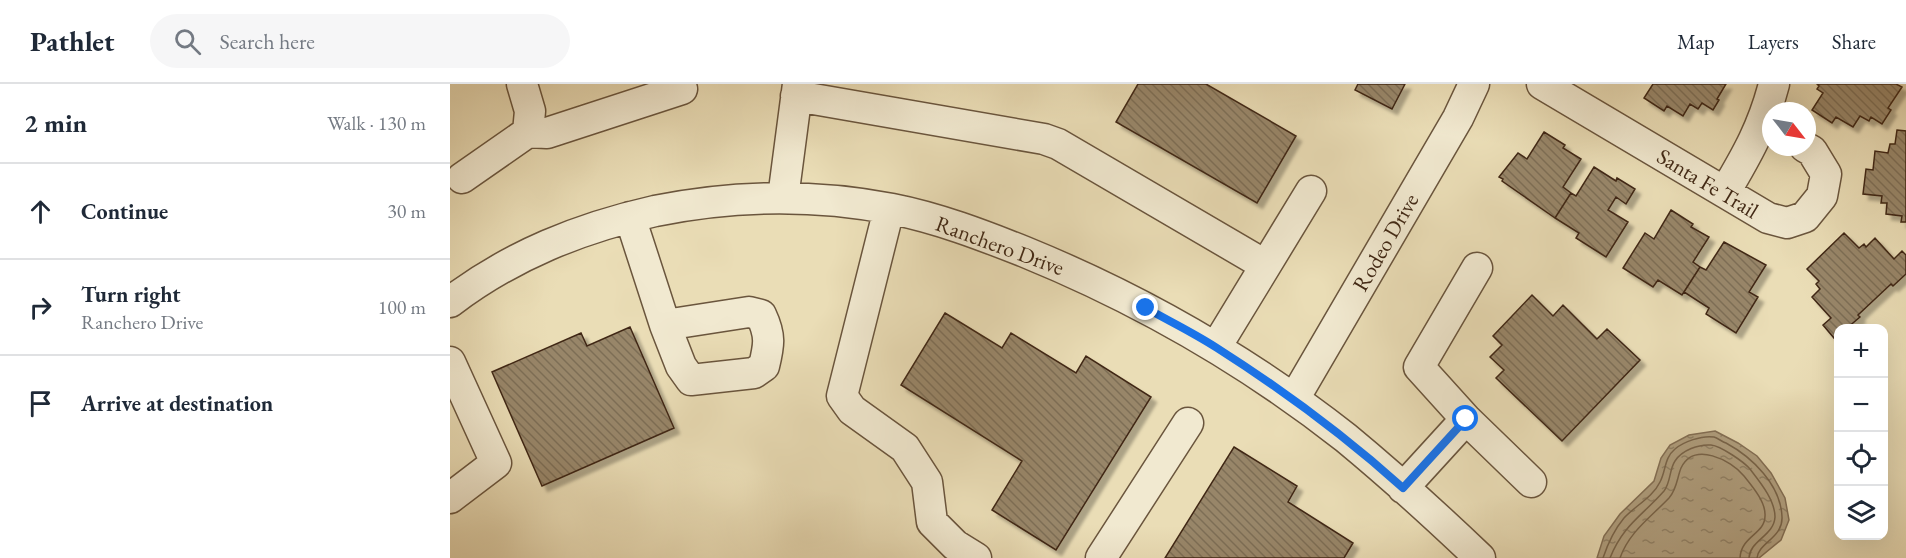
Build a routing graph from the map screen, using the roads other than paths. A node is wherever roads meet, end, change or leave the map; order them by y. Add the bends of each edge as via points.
1 (522, 84) edge
2 (1474, 84) edge
3 (1542, 84) edge
4 (1774, 84) edge
5 (682, 89) dead end
6 (797, 90) edge
7 (1771, 102) edge
8 (528, 132) junction
9 (1762, 132) edge
10 (1815, 156) edge
11 (462, 178) dead end
12 (1311, 191) dead end
13 (1725, 192) junction
14 (783, 198) junction
15 (889, 208) junction
16 (630, 217) junction
17 (1265, 265) junction
18 (1477, 268) dead end
19 (450, 302) edge
20 (666, 325) dead end
21 (1215, 347) junction
22 (450, 362) edge
23 (1294, 399) junction
24 (460, 411) edge
25 (1466, 419) junction
26 (1188, 423) dead end
27 (1531, 482) dead end
28 (1403, 488) junction
29 (450, 498) edge
30 (976, 558) edge
31 (1101, 558) edge
32 (1480, 558) edge

1 - 8 street via 530,111
2 - 23 street, Rodeo Drive
3 - 13 street, Santa Fe Trail
4 - 7 street
5 - 8 street via 547,134
6 - 14 street
6 - 17 street via 1058,144
8 - 11 street
9 - 13 street
10 - 13 street, Santa Fe Trail via 1826,174 1822,196 1805,217 1786,223 1768,218
12 - 17 street
14 - 15 street, Ranchero Drive
14 - 16 street, Ranchero Drive via 696,202
15 - 21 street, Ranchero Drive via 988,237 1077,273
15 - 30 street via 842,396 852,410 905,448 927,482 932,522 955,545
16 - 19 street, Ranchero Drive via 583,230 522,256
16 - 20 street
17 - 21 street
18 - 25 street via 1419,367
21 - 23 street, Ranchero Drive
22 - 24 street
23 - 28 street, Ranchero Drive
24 - 29 street via 496,463
25 - 27 street
25 - 28 street
26 - 31 street
28 - 32 street, Ranchero Drive

